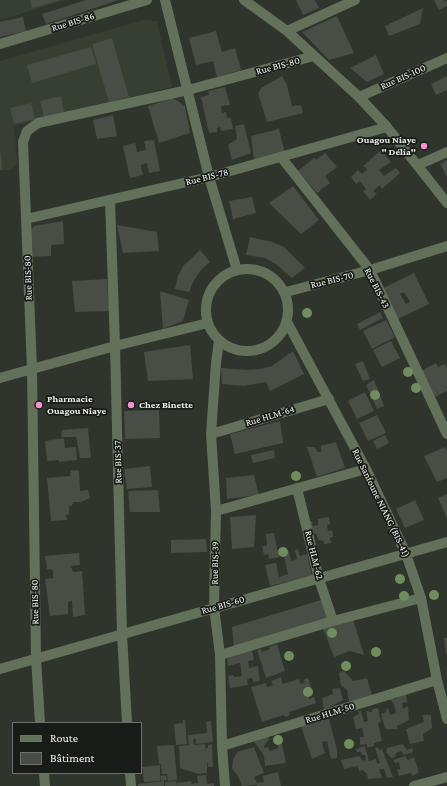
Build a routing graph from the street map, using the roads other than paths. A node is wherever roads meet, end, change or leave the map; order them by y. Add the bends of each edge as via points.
1 (147, 0) edge
2 (165, 0) edge
3 (244, 0) edge
4 (355, 0) edge
5 (287, 31) junction
6 (0, 44) edge
7 (314, 56) junction
8 (447, 58) edge
9 (188, 90) junction
10 (359, 97) junction
11 (387, 127) junction
12 (447, 152) edge
13 (281, 157) junction
14 (418, 165) junction
15 (210, 176) junction
16 (110, 200) junction
17 (447, 203) edge
18 (26, 219) junction
19 (447, 246) edge
20 (237, 270) junction
21 (370, 270) junction
22 (286, 292) junction
23 (287, 322) junction
24 (208, 323) junction
25 (219, 341) junction
26 (116, 346) junction
27 (32, 369) junction
28 (0, 378) edge
29 (329, 399) junction
30 (212, 434) junction
31 (447, 434) edge
32 (366, 469) junction
33 (297, 488) junction
34 (216, 511) junction
35 (447, 542) edge
36 (406, 554) junction
37 (319, 578) junction
38 (421, 598) junction
39 (214, 607) junction
40 (333, 621) junction
41 (122, 634) junction
42 (220, 655) junction
43 (36, 658) junction
44 (0, 668) edge
45 (437, 680) junction
46 (447, 719) edge
47 (40, 722) edge
48 (127, 722) edge
49 (222, 746) junction
50 (44, 774) edge
51 (130, 774) edge
52 (447, 777) edge
53 (45, 786) edge
54 (131, 786) edge
55 (225, 786) edge
56 (414, 786) edge

1 - 6 street, Rue BIS-86
2 - 9 street
3 - 5 street
4 - 5 street
5 - 7 street
7 - 9 street, Rue BIS-80
7 - 10 street
8 - 10 street, Rue BIS-100
9 - 15 street
9 - 18 street, Rue BIS-80 via 38,123 28,131 23,142
10 - 11 street
11 - 13 street, Rue BIS-78
11 - 14 street
12 - 14 street
13 - 15 street, Rue BIS-78
13 - 21 street, Rue BIS-43
14 - 17 street
15 - 16 street, Rue BIS-78
15 - 20 street
16 - 18 street, Rue BIS-78
16 - 26 street, Rue BIS-37
18 - 27 street, Rue BIS-80
19 - 21 street, Rue BIS-70
20 - 22 street via 257,270 267,274
20 - 24 street via 226,274 211,290 207,301
21 - 22 street, Rue BIS-70
21 - 31 street, Rue BIS-43
22 - 23 street
23 - 25 street via 276,339 258,350 237,350
23 - 29 street, Rue Sanfoune NIANG (BIS-41)
24 - 25 street
24 - 26 street
25 - 30 street, Rue BIS-39
26 - 27 street
26 - 41 street, Rue BIS-37
27 - 28 street
27 - 43 street, Rue BIS-80
29 - 30 street, Rue HLM-64
29 - 32 street, Rue Sanfoune NIANG (BIS-41)
30 - 34 street, Rue BIS-39
32 - 33 street
32 - 36 street, Rue Sanfoune NIANG (BIS-41)
33 - 34 street
33 - 37 street, Rue HLM-62
34 - 39 street, Rue BIS-39
35 - 36 street, Rue BIS-60
36 - 37 street, Rue BIS-60
36 - 38 street, Rue Sanfoune NIANG (BIS-41)
37 - 39 street, Rue BIS-60
37 - 40 street, Rue HLM-62
38 - 40 street
38 - 45 street, Rue Sanfoune NIANG (BIS-41)
39 - 41 street, Rue BIS-60
39 - 42 street, Rue BIS-39
40 - 42 street
41 - 43 street, Rue BIS-60
41 - 48 street, Rue BIS-37
42 - 49 street, Rue BIS-39
43 - 44 street, Rue BIS-60
43 - 47 street, Rue BIS-80
45 - 46 street, Rue Sanfoune NIANG (BIS-41)
45 - 49 street, Rue HLM-50
49 - 55 street, Rue BIS-39
50 - 53 street
51 - 54 street
52 - 56 street

